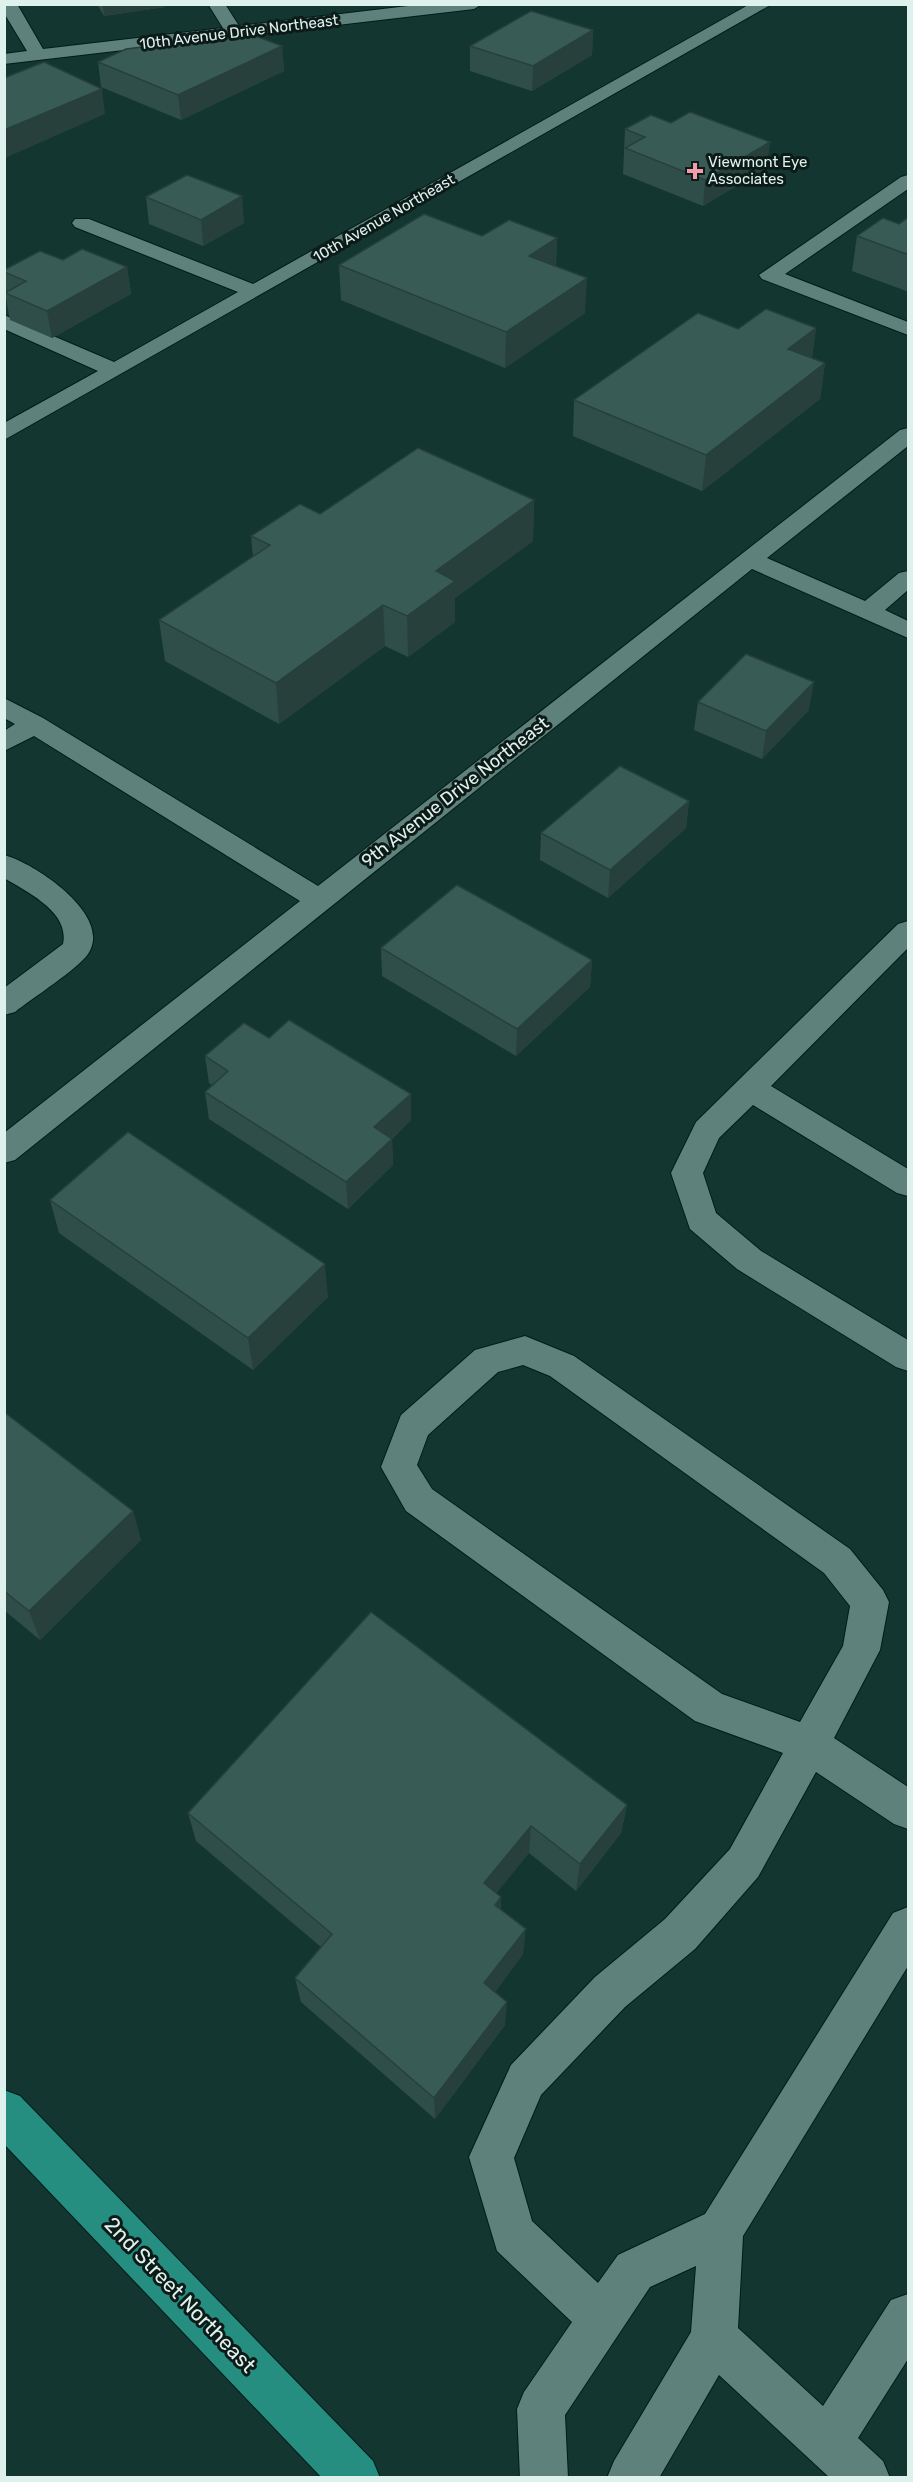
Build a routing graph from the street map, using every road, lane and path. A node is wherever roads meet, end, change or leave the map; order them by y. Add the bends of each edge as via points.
1 (8, 4) edge
2 (216, 4) edge
3 (318, 4) edge
4 (474, 4) edge
5 (764, 4) edge
6 (330, 21) junction
7 (236, 33) junction
8 (38, 55) junction
9 (4, 59) edge
10 (909, 181) edge
11 (82, 224) dead end
12 (253, 291) junction
13 (4, 321) edge
14 (909, 329) edge
15 (113, 370) junction
16 (10, 425) edge
17 (909, 435) edge
18 (750, 559) junction
19 (909, 578) edge
20 (868, 612) junction
21 (909, 630) edge
22 (4, 706) edge
23 (34, 724) junction
24 (4, 743) edge
25 (4, 864) edge
26 (320, 900) junction
27 (909, 931) edge
28 (4, 1004) edge
29 (750, 1088) junction
30 (4, 1151) edge
31 (909, 1184) edge
32 (909, 1357) edge
33 (808, 1744) junction
34 (909, 1810) edge
35 (909, 1928) edge
36 (4, 2112) edge
37 (721, 2230) junction
38 (909, 2317) edge
39 (602, 2319) junction
40 (714, 2338) junction
41 (828, 2442) junction
42 (356, 2478) edge
43 (544, 2478) edge
44 (631, 2478) edge
45 (866, 2478) edge

1 - 8 street
2 - 7 street
3 - 6 street
4 - 6 street, 10th Avenue Drive Northeast
5 - 12 street, 10th Avenue Northeast
6 - 7 street, 10th Avenue Drive Northeast
7 - 8 street, 10th Avenue Drive Northeast
8 - 9 street, 10th Avenue Drive Northeast
10 - 14 street via 769,275
11 - 12 street
12 - 15 street, 10th Avenue Northeast
13 - 15 street
15 - 16 street, 10th Avenue Northeast
17 - 18 street, 9th Avenue Drive Northeast
18 - 20 street
18 - 26 street, 9th Avenue Drive Northeast
19 - 20 street
20 - 21 street
22 - 23 street
23 - 24 street
23 - 26 street
25 - 28 street via 72,915 79,935 75,949
26 - 30 street, 9th Avenue Drive Northeast
27 - 29 street
29 - 31 street
29 - 32 street via 707,1131 687,1173 702,1220 749,1260
33 - 33 street via 709,1708 419,1500 399,1467 413,1426 487,1360 525,1350 562,1366 837,1561 870,1602 861,1650
33 - 34 street
33 - 39 street via 744,1863 680,1934 610,1992 526,2080 491,2157 513,2235
35 - 37 street
36 - 42 main road, 2nd Street Northeast
37 - 39 street via 634,2271
37 - 40 street
38 - 41 street
39 - 43 street via 541,2409
40 - 41 street
40 - 44 street
41 - 45 street

